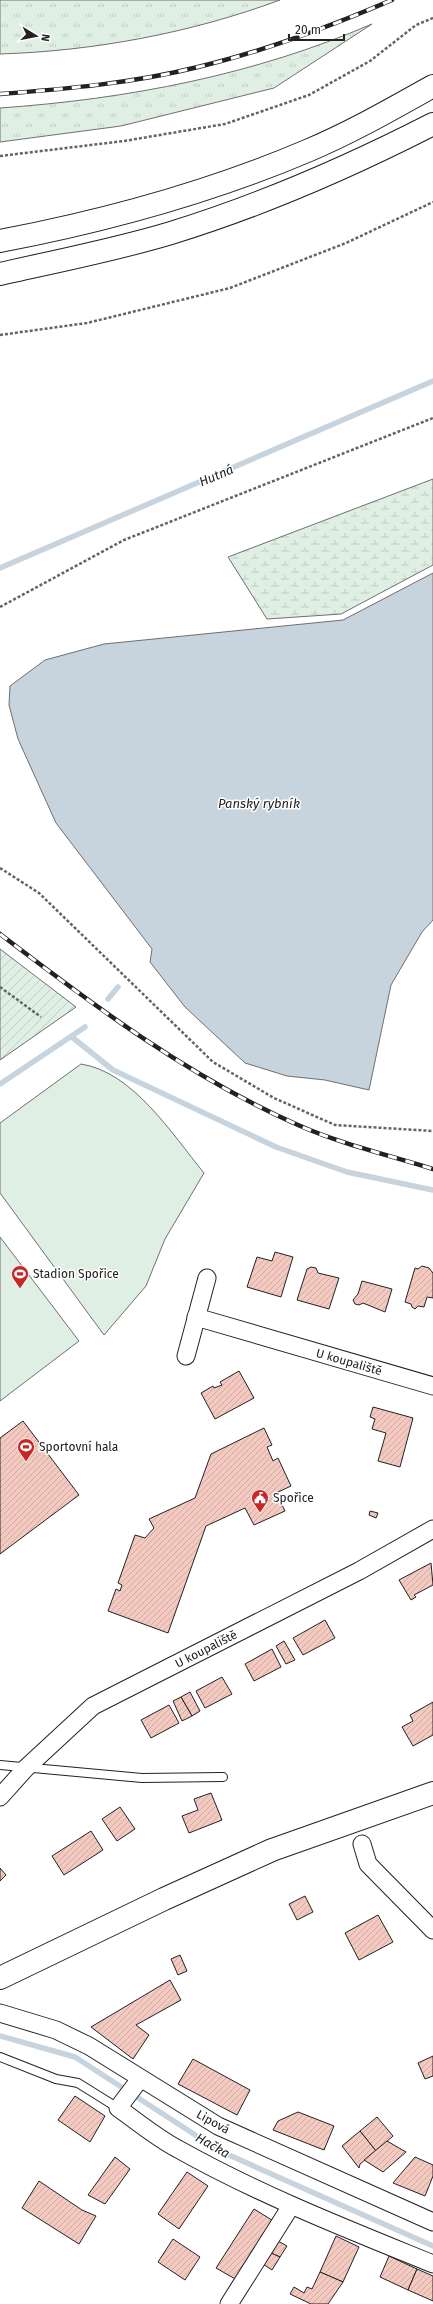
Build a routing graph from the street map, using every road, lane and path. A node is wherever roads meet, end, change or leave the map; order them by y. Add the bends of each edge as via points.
1 (433, 18) edge
2 (432, 87) edge
3 (433, 124) edge
4 (0, 156) edge
5 (433, 202) edge
6 (0, 241) edge
7 (0, 274) edge
8 (0, 335) edge
9 (433, 418) edge
10 (0, 607) edge
11 (0, 868) edge
12 (0, 986) edge
13 (41, 1017) dead end
14 (433, 1131) edge
15 (207, 1278) dead end
16 (196, 1317) junction
17 (186, 1356) dead end
18 (433, 1386) edge
19 (433, 1529) edge
20 (0, 1765) edge
21 (26, 1768) junction
22 (223, 1778) dead end
23 (433, 1793) edge
24 (0, 1797) edge
25 (362, 1844) dead end
26 (433, 1930) edge
27 (0, 1978) edge
28 (0, 2013) edge
29 (0, 2057) edge
30 (140, 2079) junction
31 (118, 2108) junction
32 (291, 2206) junction
33 (433, 2222) edge
34 (433, 2264) edge
35 (230, 2304) edge

1 - 4 path via 416,25 370,61 309,95 225,124 124,141
2 - 6 main road via 370,121 307,151 240,177 154,206 76,226
3 - 7 main road via 326,176 252,205 170,233
5 - 8 path via 346,243 230,288 87,323
9 - 10 path via 124,540
11 - 14 path via 39,892 213,1062 274,1098 335,1125
12 - 13 path
15 - 16 street
16 - 17 street
16 - 18 street, U koupaliště
19 - 21 street, U koupaliště via 359,1571 93,1706
20 - 21 lane
21 - 22 lane via 142,1778
21 - 24 street, U koupaliště
23 - 27 main road via 272,1850
25 - 26 street via 368,1864
28 - 30 street, Lipová via 56,2030 89,2046
29 - 31 lane via 56,2079 78,2083
30 - 31 street
30 - 33 street, Lipová via 218,2126
31 - 32 street via 176,2148
32 - 34 street
32 - 35 street

